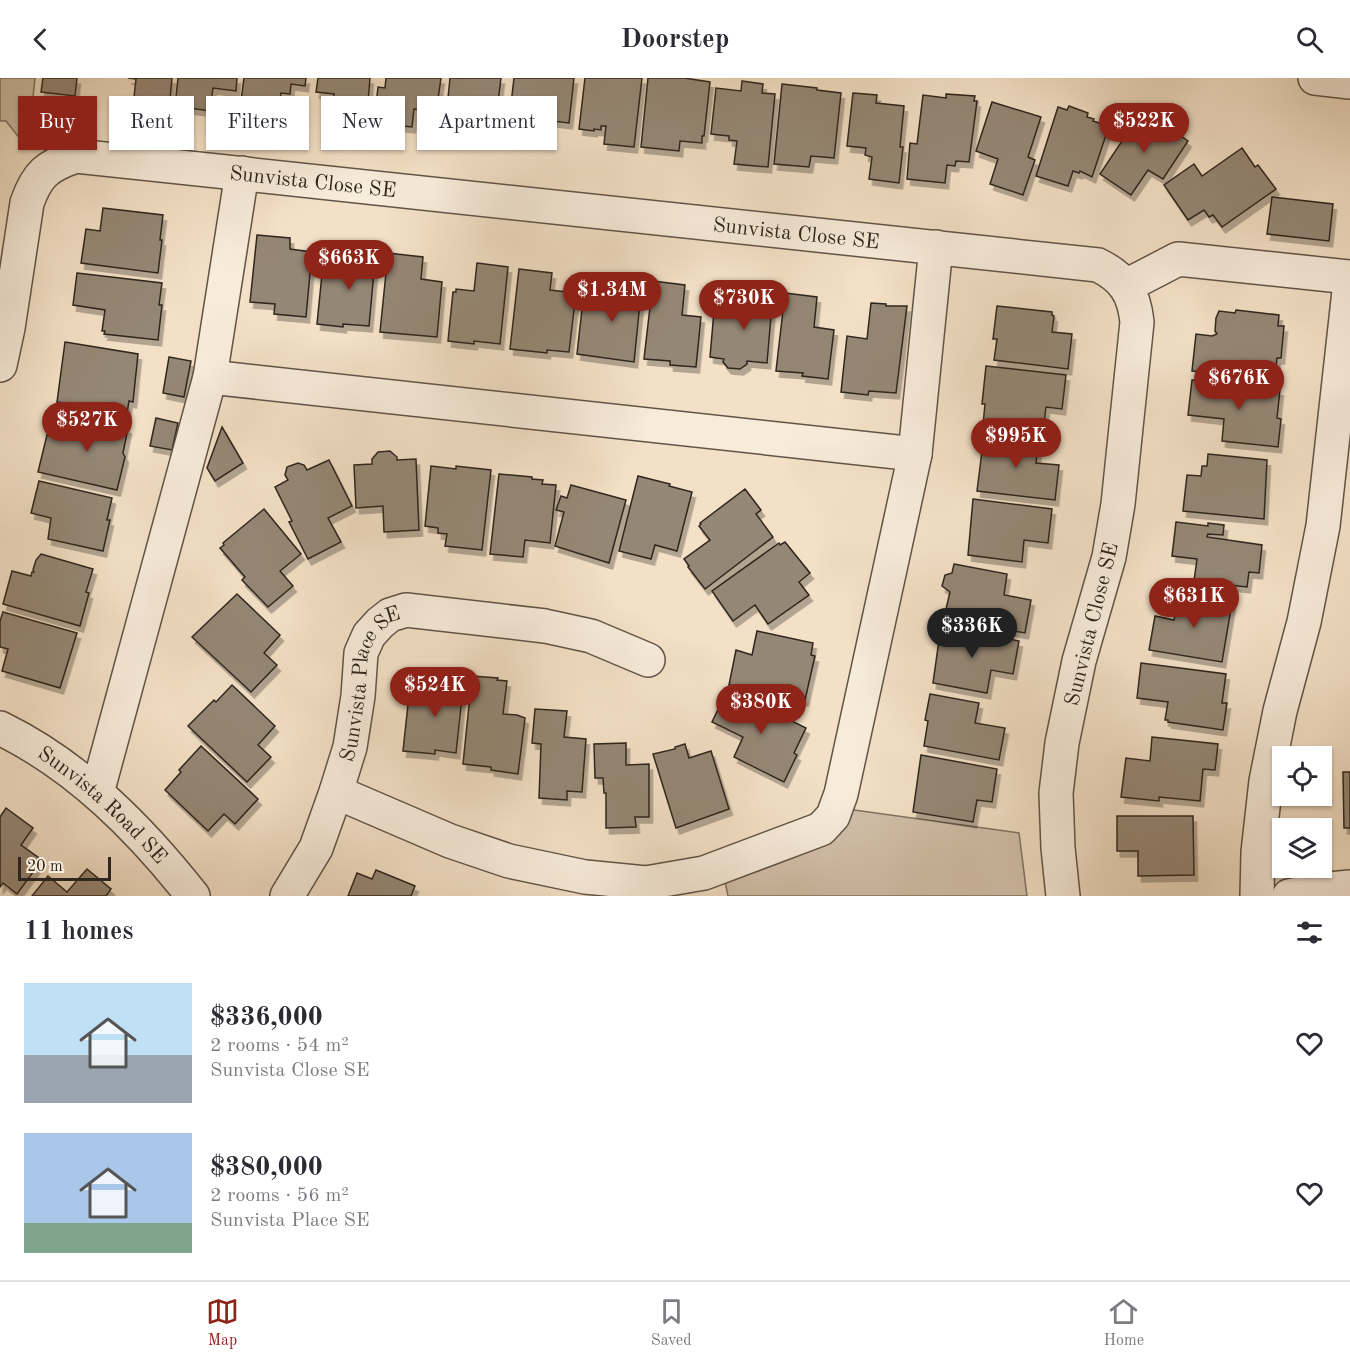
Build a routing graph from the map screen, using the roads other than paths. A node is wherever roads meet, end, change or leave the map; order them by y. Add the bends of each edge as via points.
1 (1315, 78) edge
2 (1350, 82) edge
3 (242, 173) junction
4 (936, 247) junction
5 (1350, 280) edge
6 (1126, 286) junction
7 (0, 365) edge
8 (210, 377) junction
9 (915, 454) junction
10 (648, 660) dead end
11 (0, 728) edge
12 (336, 792) junction
13 (97, 793) junction
14 (1350, 887) edge
15 (193, 896) edge
16 (287, 896) edge
17 (1063, 896) edge
18 (1257, 896) edge
19 (1289, 896) edge

1 - 2 street
3 - 4 street, Sunvista Close SE
3 - 7 street, Sunvista Close SE via 76,156 48,168 38,178 27,203
3 - 8 street
4 - 6 street, Sunvista Close SE via 1098,265
4 - 9 street
5 - 6 street via 1178,259
5 - 18 street via 1323,526 1266,781
6 - 17 street, Sunvista Close SE via 1136,306 1137,322 1118,504 1109,557 1079,661 1056,793
8 - 9 street
8 - 13 street
9 - 12 street via 841,794 833,816 821,829 704,873 646,883 585,877 509,861 450,841
10 - 12 street, Sunvista Place SE via 591,636 544,626 406,610 390,615 369,635 361,653 350,747
11 - 13 street, Sunvista Road SE
12 - 16 street, Sunvista Place SE via 316,848
13 - 15 street, Sunvista Road SE via 144,838
14 - 19 street

